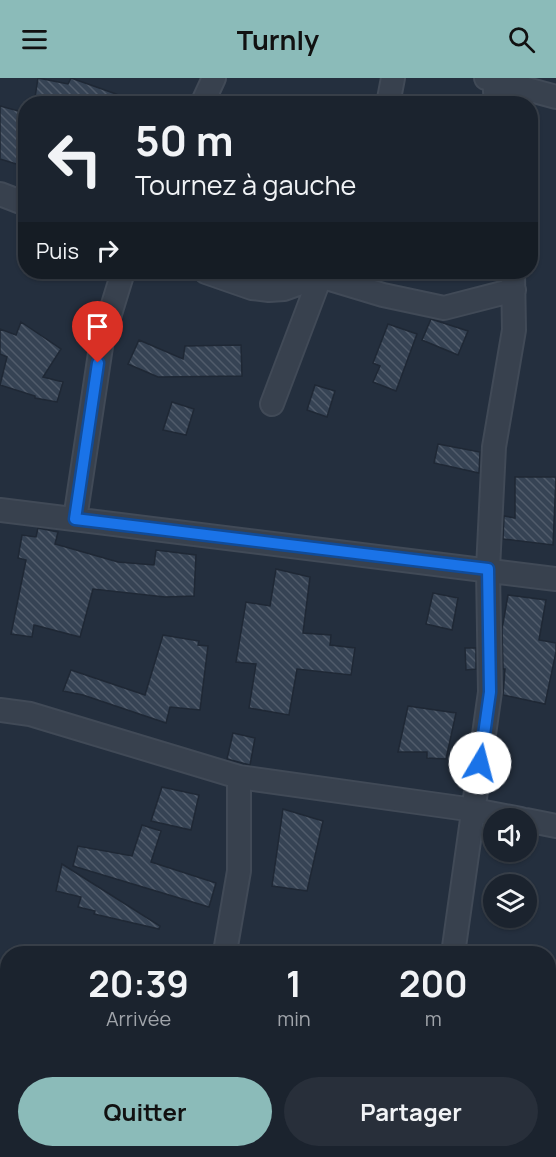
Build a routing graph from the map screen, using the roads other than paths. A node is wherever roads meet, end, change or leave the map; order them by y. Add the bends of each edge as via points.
1 (214, 78) edge
2 (393, 78) edge
3 (491, 79) edge
4 (206, 96) edge
5 (390, 96) edge
6 (494, 96) edge
7 (556, 97) edge
8 (0, 194) edge
9 (18, 201) edge
10 (121, 279) edge
11 (226, 279) edge
12 (309, 279) edge
13 (319, 279) edge
14 (337, 279) edge
15 (513, 281) edge
16 (272, 404) dead end
17 (0, 510) edge
18 (75, 519) junction
19 (488, 569) junction
20 (556, 579) edge
21 (0, 710) edge
22 (239, 777) junction
23 (474, 810) junction
24 (483, 812) edge
25 (537, 822) edge
26 (556, 826) edge
27 (228, 946) edge
28 (454, 946) edge

1 - 4 street
2 - 5 street
3 - 6 street
3 - 7 street
8 - 9 street
10 - 18 street via 102,340
11 - 12 street via 269,290 284,289
13 - 16 street
14 - 15 street via 402,300 444,308
15 - 19 street via 514,330 494,447
17 - 18 street
18 - 19 street
19 - 20 street
19 - 23 street via 490,692
21 - 22 street via 30,714
22 - 23 street
22 - 27 street via 239,871
23 - 24 street
23 - 28 street
25 - 26 street

